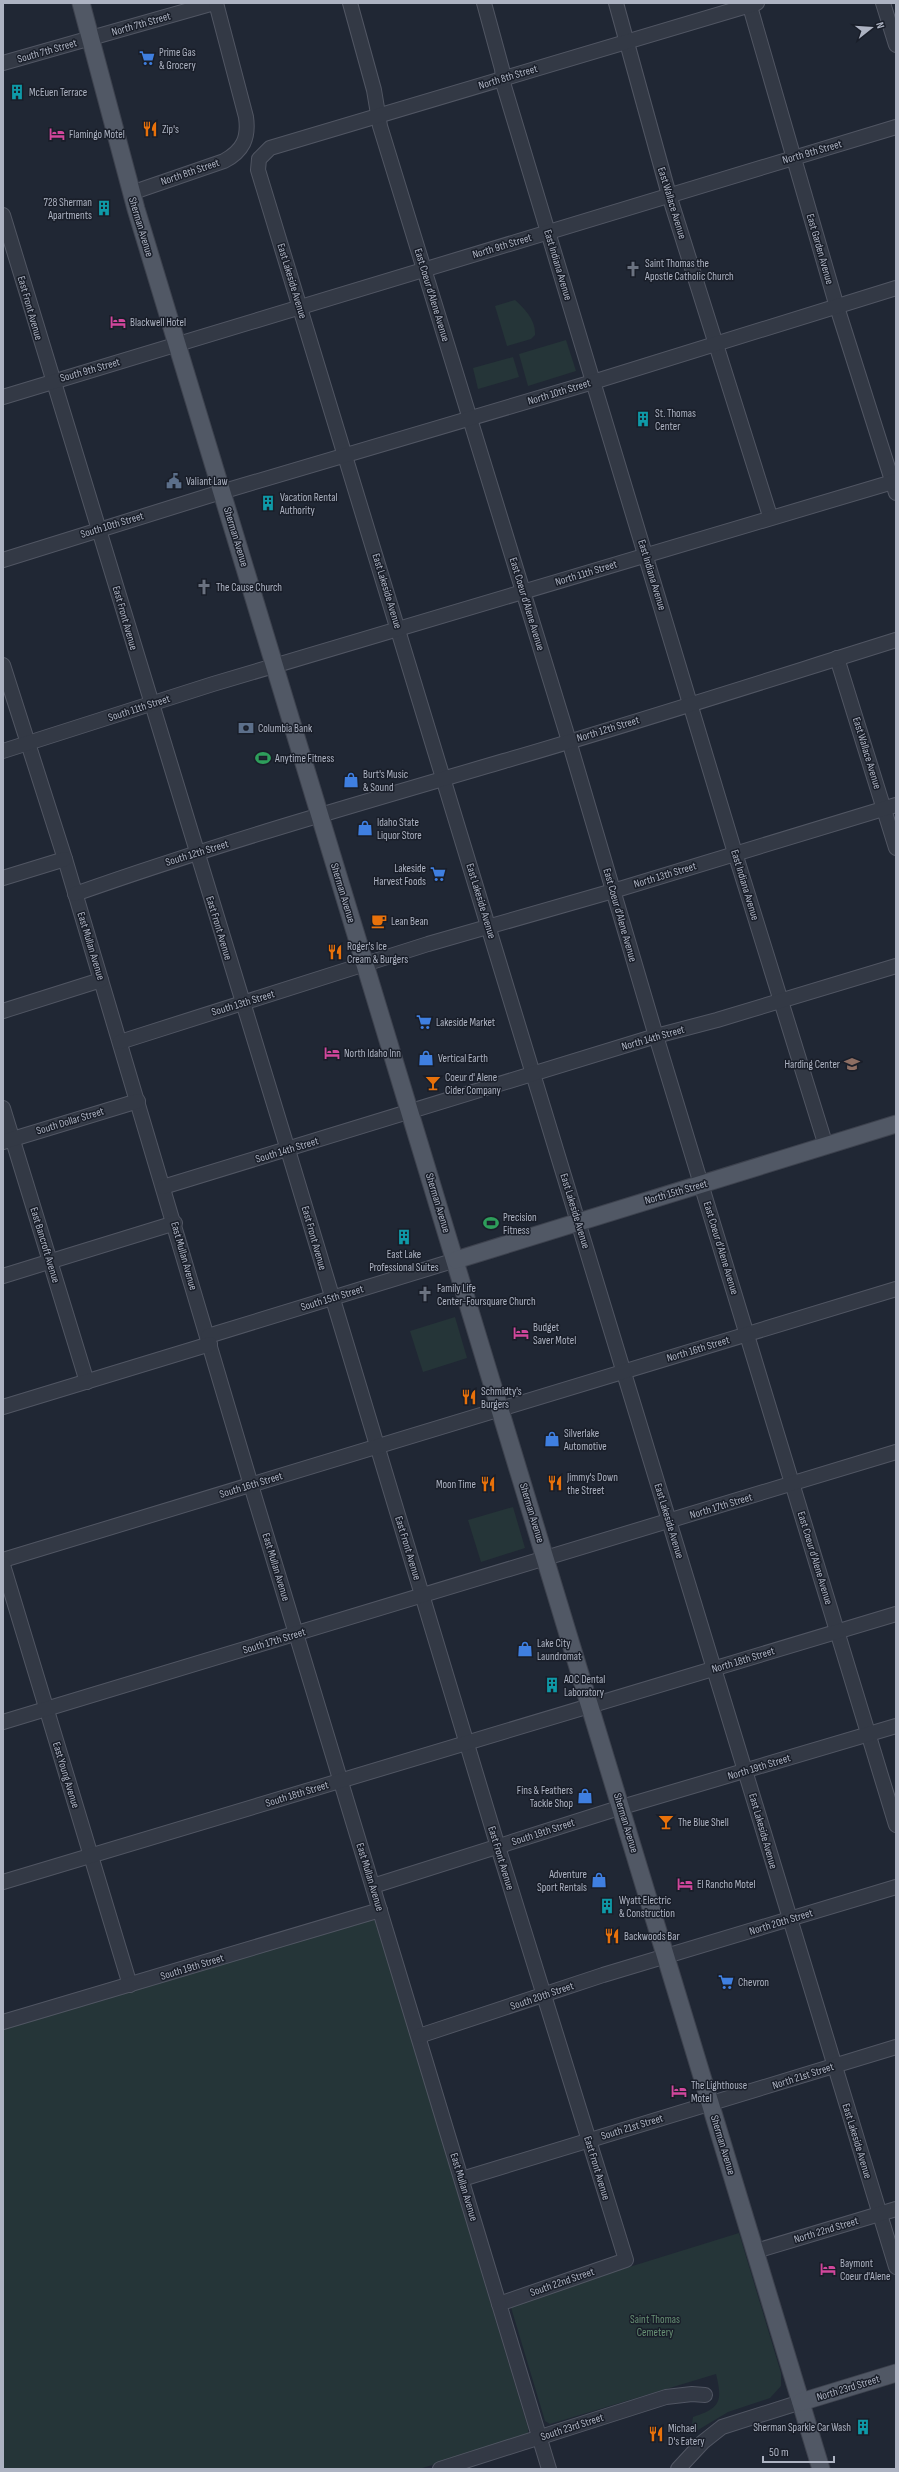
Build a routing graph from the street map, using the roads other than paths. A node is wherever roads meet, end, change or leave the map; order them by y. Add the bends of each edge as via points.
1 (81, 3) edge
2 (215, 3) edge
3 (350, 3) edge
4 (484, 3) edge
5 (616, 3) edge
6 (882, 3) edge
7 (752, 4) edge
8 (90, 38) junction
9 (626, 41) junction
10 (896, 45) edge
11 (3, 63) edge
12 (503, 78) junction
13 (379, 116) junction
14 (896, 127) edge
15 (261, 155) joint
16 (794, 157) junction
17 (131, 193) junction
18 (669, 194) junction
19 (3, 215) edge
20 (548, 232) junction
21 (424, 269) junction
22 (896, 288) edge
23 (837, 306) junction
24 (300, 308) junction
25 (177, 344) junction
26 (717, 344) junction
27 (52, 381) junction
28 (593, 382) junction
29 (3, 397) edge
30 (470, 418) junction
31 (345, 455) junction
32 (895, 485) edge
33 (221, 492) junction
34 (770, 516) junction
35 (99, 529) junction
36 (646, 555) junction
37 (3, 560) edge
38 (523, 592) junction
39 (398, 629) junction
40 (896, 640) edge
41 (837, 658) junction
42 (3, 665) edge
43 (275, 666) junction
44 (151, 703) junction
45 (691, 704) junction
46 (569, 741) junction
47 (27, 744) junction
48 (3, 751) edge
49 (443, 778) junction
50 (890, 807) edge
51 (319, 815) junction
52 (896, 848) edge
53 (197, 853) junction
54 (735, 853) junction
55 (65, 859) junction
56 (3, 878) edge
57 (613, 891) junction
58 (75, 894) junction
59 (488, 926) junction
60 (365, 964) junction
61 (896, 966) edge
62 (101, 980) junction
63 (781, 1001) junction
64 (242, 1004) junction
65 (3, 1011) edge
66 (656, 1036) junction
67 (120, 1042) junction
68 (533, 1074) junction
69 (138, 1101) junction
70 (3, 1108) edge
71 (410, 1112) junction
72 (896, 1124) edge
73 (8, 1140) edge
74 (826, 1146) junction
75 (288, 1150) junction
76 (702, 1185) junction
77 (164, 1187) junction
78 (578, 1222) junction
79 (174, 1223) junction
80 (456, 1260) junction
81 (50, 1261) junction
82 (3, 1276) edge
83 (896, 1289) edge
84 (331, 1298) junction
85 (747, 1334) junction
86 (209, 1340) junction
87 (624, 1371) junction
88 (87, 1382) junction
89 (3, 1407) edge
90 (500, 1409) junction
91 (377, 1447) junction
92 (896, 1452) edge
93 (793, 1484) junction
94 (251, 1485) junction
95 (669, 1522) junction
96 (545, 1558) junction
97 (3, 1560) edge
98 (3, 1565) edge
99 (422, 1596) junction
100 (896, 1614) edge
101 (838, 1631) junction
102 (297, 1634) junction
103 (714, 1669) junction
104 (590, 1704) junction
105 (47, 1709) junction
106 (3, 1722) edge
107 (896, 1726) edge
108 (869, 1734) junction
109 (466, 1742) junction
110 (745, 1771) junction
111 (342, 1781) junction
112 (622, 1806) junction
113 (896, 1825) edge
114 (498, 1847) junction
115 (91, 1856) junction
116 (3, 1882) edge
117 (373, 1886) junction
118 (896, 1887) edge
119 (380, 1910) junction
120 (789, 1920) junction
121 (666, 1956) junction
122 (130, 1985) junction
123 (544, 1996) junction
124 (3, 2022) edge
125 (419, 2036) junction
126 (896, 2047) edge
127 (835, 2066) junction
128 (710, 2104) junction
129 (588, 2140) junction
130 (462, 2179) junction
131 (896, 2209) edge
132 (879, 2214) junction
133 (756, 2251) junction
134 (626, 2260) joint
135 (896, 2268) edge
136 (499, 2304) junction
137 (896, 2373) edge
138 (705, 2395) dead end
139 (801, 2402) junction
140 (539, 2437) junction
141 (440, 2469) edge
142 (548, 2469) edge
143 (678, 2469) edge
144 (821, 2469) edge

1 - 8 main road, Sherman Avenue
2 - 8 street, North 7th Street
2 - 17 street, North 8th Street via 246,117 247,134 244,144 237,153 224,161
3 - 13 street, East Coeur d'Alene Avenue
4 - 12 street, East Indiana Avenue
5 - 9 street, East Wallace Avenue
6 - 10 street
7 - 9 street, North 8th Street
7 - 16 street, East Garden Avenue
8 - 11 street, South 7th Street
8 - 17 main road, Sherman Avenue
9 - 12 street, North 8th Street
9 - 18 street, East Wallace Avenue
12 - 13 street, North 8th Street
12 - 20 street, East Indiana Avenue
13 - 15 street, North 8th Street via 270,148
13 - 21 street, East Coeur d'Alene Avenue
14 - 16 street, North 9th Street
15 - 24 street, East Lakeside Avenue via 258,170
16 - 18 street, North 9th Street
16 - 23 street, East Garden Avenue
17 - 25 main road, Sherman Avenue
18 - 20 street, North 9th Street
18 - 26 street, East Wallace Avenue
19 - 27 street, East Front Avenue
20 - 21 street, North 9th Street
20 - 28 street, East Indiana Avenue
21 - 24 street, North 9th Street
21 - 30 street, East Coeur d'Alene Avenue
22 - 23 street, North 10th Street
23 - 26 street, North 10th Street
23 - 32 street, East Garden Avenue
24 - 25 street, North 9th Street
24 - 31 street, East Lakeside Avenue
25 - 27 street, South 9th Street
25 - 33 main road, Sherman Avenue
26 - 28 street, North 10th Street
26 - 34 street, East Wallace Avenue
27 - 29 street, South 9th Street
27 - 35 street, East Front Avenue
28 - 30 street, North 10th Street
28 - 36 street, East Indiana Avenue
30 - 31 street, North 10th Street
30 - 38 street, East Coeur d'Alene Avenue
31 - 33 street, North 10th Street
31 - 39 street, East Lakeside Avenue
32 - 34 street, North 11th Street
33 - 35 street, South 10th Street
33 - 43 main road, Sherman Avenue
34 - 36 street, North 11th Street
35 - 37 street, South 10th Street
35 - 44 street, East Front Avenue
36 - 38 street, North 11th Street
36 - 45 street, East Indiana Avenue
38 - 39 street, North 11th Street
38 - 46 street, East Coeur d'Alene Avenue
39 - 43 street, North 11th Street
39 - 49 street, East Lakeside Avenue
40 - 41 street, North 12th Street
41 - 45 street, North 12th Street
41 - 50 street, East Wallace Avenue
42 - 47 street, East Mullan Avenue
43 - 44 street, South 11th Street
43 - 51 main road, Sherman Avenue
44 - 47 street, South 11th Street
44 - 53 street, East Front Avenue
45 - 46 street, North 12th Street
45 - 54 street, East Indiana Avenue
46 - 49 street, North 12th Street
46 - 57 street, East Coeur d'Alene Avenue
47 - 48 street, South 11th Street
47 - 55 street, East Mullan Avenue
49 - 51 street, North 12th Street
49 - 59 street, East Lakeside Avenue
50 - 52 street, East Wallace Avenue
50 - 54 street, North 13th Street
51 - 53 street, South 12th Street
51 - 60 main road, Sherman Avenue
53 - 58 street, South 12th Street
53 - 64 street, East Front Avenue
54 - 57 street, North 13th Street
54 - 63 street, East Indiana Avenue
55 - 56 street
55 - 58 street, East Mullan Avenue
57 - 59 street, North 13th Street
57 - 66 street, East Coeur d'Alene Avenue
58 - 62 street, East Mullan Avenue
59 - 60 street, North 13th Street
59 - 68 street, East Lakeside Avenue
60 - 64 street, South 13th Street
60 - 71 main road, Sherman Avenue
61 - 63 street, North 14th Street
62 - 65 street
62 - 67 street, East Mullan Avenue
63 - 66 street, North 14th Street
63 - 74 street, East Indiana Avenue
64 - 67 street, South 13th Street
64 - 75 street, East Front Avenue
66 - 68 street, North 14th Street
66 - 76 street, East Coeur d'Alene Avenue
67 - 69 street, East Mullan Avenue
68 - 71 street, North 14th Street
68 - 78 street, East Lakeside Avenue
69 - 73 street, South Dollar Street
69 - 77 street, East Mullan Avenue
70 - 73 street, East Bancroft Avenue
71 - 75 street, South 14th Street
71 - 80 main road, Sherman Avenue
72 - 74 main road, North 15th Street
73 - 81 street, East Bancroft Avenue
74 - 76 main road, North 15th Street
75 - 77 street, South 14th Street
75 - 84 street, East Front Avenue
76 - 78 main road, North 15th Street
76 - 85 street, East Coeur d'Alene Avenue
77 - 79 street, East Mullan Avenue
78 - 80 main road, North 15th Street
78 - 87 street, East Lakeside Avenue
79 - 81 street
79 - 86 street, East Mullan Avenue
80 - 84 street, South 15th Street
80 - 90 main road, Sherman Avenue
81 - 82 street
81 - 88 street, East Bancroft Avenue
83 - 85 street, North 16th Street
84 - 86 street, South 15th Street
84 - 91 street, East Front Avenue
85 - 87 street, North 16th Street
85 - 93 street, East Coeur d'Alene Avenue
86 - 88 street, South 15th Street
86 - 94 street, East Mullan Avenue
87 - 90 street, North 16th Street
87 - 95 street, East Lakeside Avenue
88 - 89 street, South 15th Street
90 - 91 street, South 16th Street
90 - 96 main road, Sherman Avenue
91 - 94 street, South 16th Street
91 - 99 street, East Front Avenue
92 - 93 street, North 17th Street
93 - 95 street, North 17th Street
93 - 101 street, East Coeur d'Alene Avenue
94 - 97 street, South 16th Street
94 - 102 street, East Mullan Avenue
95 - 96 street, North 17th Street
95 - 103 street, East Lakeside Avenue
96 - 99 street, South 17th Street
96 - 104 main road, Sherman Avenue
98 - 105 street, East Young Avenue
99 - 102 street, South 17th Street
99 - 109 street, East Front Avenue
100 - 101 street, North 18th Street
101 - 103 street, North 18th Street
101 - 108 street, East Coeur d'Alene Avenue
102 - 105 street, South 17th Street
102 - 111 street, East Mullan Avenue
103 - 104 street, North 18th Street
103 - 110 street, East Lakeside Avenue
104 - 109 street, South 18th Street
104 - 112 main road, Sherman Avenue
105 - 106 street, South 17th Street
105 - 115 street, East Young Avenue
107 - 108 street, North 19th Street
108 - 110 street, North 19th Street
108 - 113 street, East Coeur d'Alene Avenue
109 - 111 street, South 18th Street
109 - 114 street, East Front Avenue
110 - 112 street, North 19th Street
110 - 120 street, East Lakeside Avenue
111 - 115 street, South 18th Street
111 - 117 street, East Mullan Avenue
112 - 114 street, South 19th Street
112 - 121 main road, Sherman Avenue
114 - 117 street, South 19th Street
114 - 123 street, East Front Avenue
115 - 116 street, South 18th Street
115 - 122 street, East Young Avenue
117 - 119 street, East Mullan Avenue
118 - 120 street, North 20th Street
119 - 122 street, South 19th Street
119 - 125 street, East Mullan Avenue
120 - 121 street, North 20th Street
120 - 127 street, East Lakeside Avenue
121 - 123 street, South 20th Street
121 - 128 main road, Sherman Avenue
122 - 124 street, South 19th Street
123 - 125 street, South 20th Street
123 - 129 street, East Front Avenue
125 - 130 street, East Mullan Avenue
126 - 127 street, North 21st Street
127 - 128 street, North 21st Street
127 - 132 street, East Lakeside Avenue
128 - 129 street, South 21st Street
128 - 133 main road, Sherman Avenue
129 - 130 street, South 21st Street
129 - 134 street, East Front Avenue
130 - 136 street, East Mullan Avenue
131 - 132 street, North 22nd Street
132 - 133 street, North 22nd Street
132 - 135 street, East Lakeside Avenue
133 - 139 main road, Sherman Avenue
134 - 136 street, South 22nd Street
136 - 140 street, East Mullan Avenue
137 - 139 main road, North 23rd Street
138 - 140 street, South 23rd Street via 666,2397
139 - 143 street via 722,2427 703,2442
139 - 144 main road, Sherman Avenue
140 - 141 street, South 23rd Street
140 - 142 street, East Mullan Avenue

